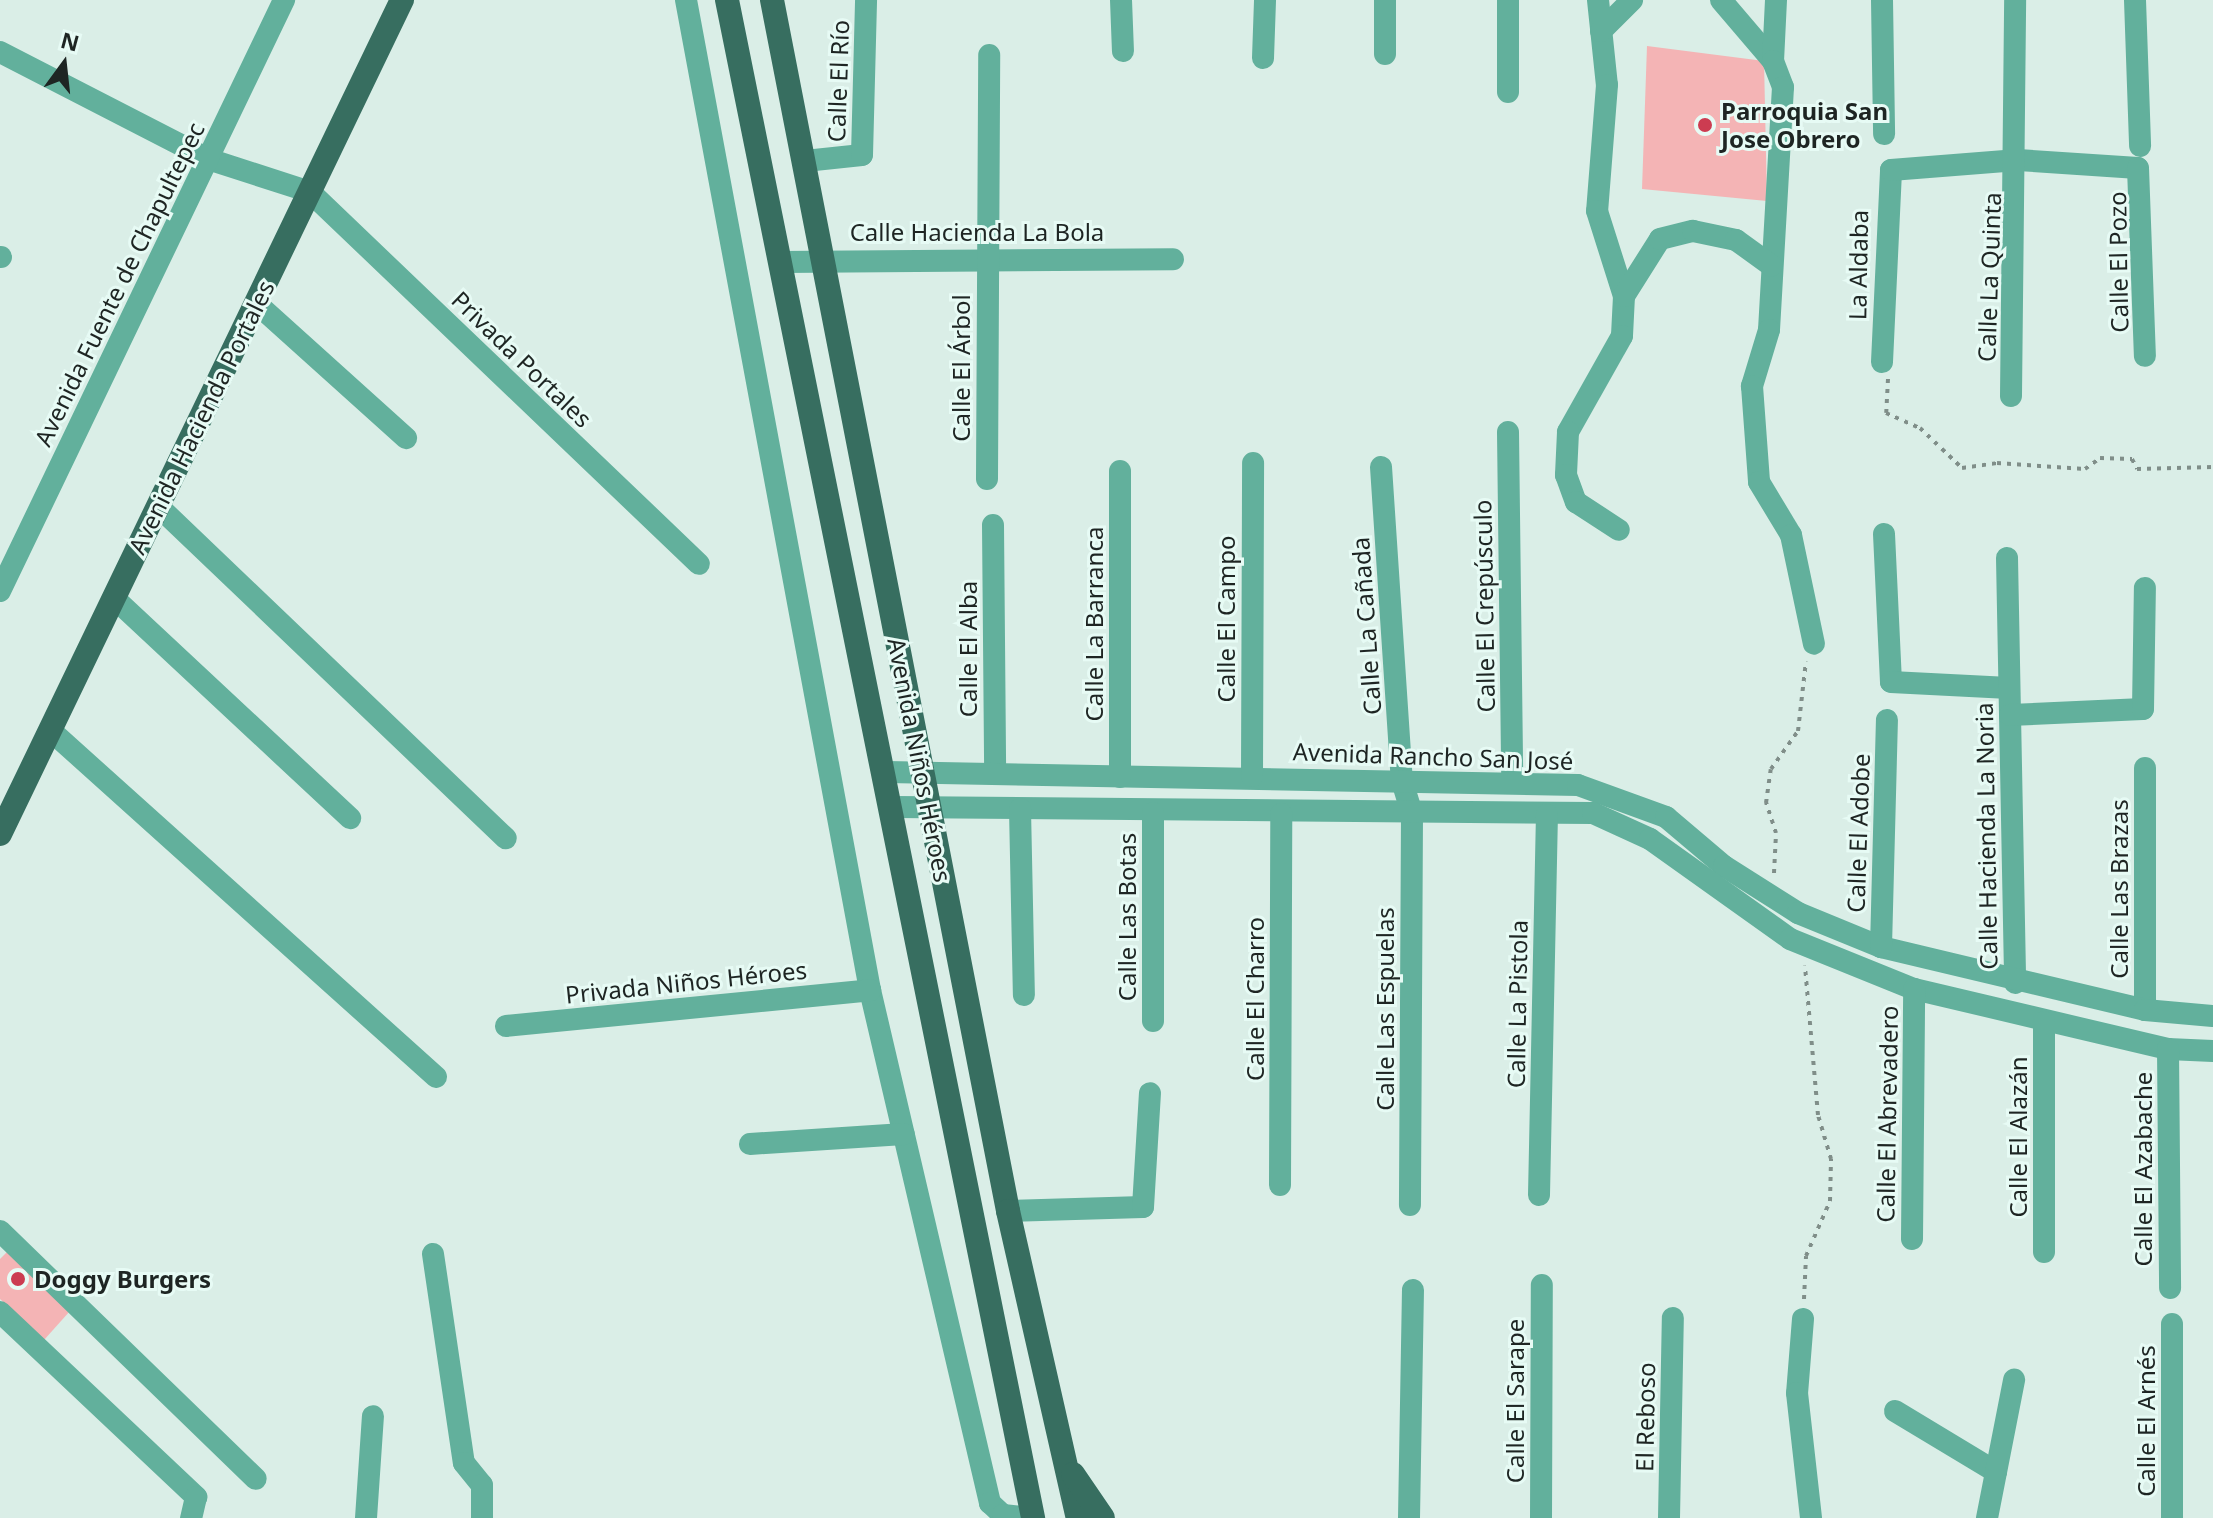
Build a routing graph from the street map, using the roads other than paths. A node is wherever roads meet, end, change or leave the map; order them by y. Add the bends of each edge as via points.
1 (284, 0) edge
2 (402, 0) edge
3 (686, 0) edge
4 (727, 0) edge
5 (772, 0) edge
6 (866, 0) edge
7 (1121, 0) edge
8 (1265, 0) edge
9 (1385, 0) edge
10 (1508, 0) edge
11 (1598, 0) edge
12 (1632, 0) edge
13 (1721, 0) edge
14 (1776, 0) edge
15 (1882, 0) edge
16 (2015, 0) edge
17 (2135, 0) edge
18 (1601, 31) junction
19 (1123, 51) dead end
20 (0, 52) edge
21 (1385, 54) dead end
22 (989, 55) dead end
23 (1263, 58) dead end
24 (1773, 61) junction
25 (1508, 92) dead end
26 (1884, 134) dead end
27 (2139, 157) junction
28 (208, 159) junction
29 (2018, 160) junction
30 (805, 161) junction
31 (310, 192) junction
32 (827, 257) junction
33 (988, 258) junction
34 (1173, 259) dead end
35 (781, 262) junction
36 (1772, 266) junction
37 (1624, 296) junction
38 (256, 303) junction
39 (2145, 356) dead end
40 (1882, 362) road end
41 (2011, 396) dead end
42 (1508, 432) dead end
43 (406, 438) dead end
44 (1253, 463) dead end
45 (1381, 467) dead end
46 (1120, 471) dead end
47 (987, 479) dead end
48 (158, 506) junction
49 (993, 525) dead end
50 (1619, 530) dead end
51 (1884, 534) dead end
52 (2007, 558) dead end
53 (699, 564) dead end
54 (2145, 588) dead end
55 (0, 591) edge
56 (114, 598) junction
57 (1814, 644) road end
58 (2009, 688) junction
59 (2010, 715) junction
60 (1887, 720) dead end
61 (50, 730) junction
62 (2145, 768) dead end
63 (887, 772) junction
64 (921, 772) junction
65 (995, 774) junction
66 (1252, 776) junction
67 (1120, 777) junction
68 (1512, 780) junction
69 (1402, 781) junction
70 (928, 806) junction
71 (894, 807) junction
72 (1020, 809) junction
73 (1153, 813) junction
74 (1281, 814) junction
75 (1412, 814) junction
76 (1547, 815) junction
77 (350, 818) dead end
78 (0, 834) edge
79 (506, 838) dead end
80 (1881, 947) junction
81 (2015, 983) junction
82 (1914, 989) junction
83 (870, 990) junction
84 (1024, 995) dead end
85 (2145, 1010) junction
86 (2213, 1016) edge
87 (1153, 1021) dead end
88 (2044, 1022) junction
89 (506, 1026) dead end
90 (2168, 1049) junction
91 (2213, 1051) edge
92 (436, 1077) dead end
93 (1150, 1093) dead end
94 (904, 1134) junction
95 (750, 1144) dead end
96 (1280, 1185) dead end
97 (1539, 1195) dead end
98 (1410, 1205) dead end
99 (1008, 1211) junction
100 (0, 1231) edge
101 (1912, 1239) dead end
102 (2044, 1252) dead end
103 (433, 1254) dead end
104 (1542, 1285) dead end
105 (2170, 1288) dead end
106 (1413, 1290) dead end
107 (0, 1312) edge
108 (1673, 1318) dead end
109 (1803, 1319) road end
110 (2172, 1324) dead end
111 (2014, 1380) dead end
112 (1895, 1411) dead end
113 (373, 1416) dead end
114 (1062, 1457) junction
115 (1996, 1472) junction
116 (256, 1479) dead end
117 (191, 1518) edge
118 (366, 1518) edge
119 (482, 1518) edge
120 (1033, 1518) edge
121 (1078, 1518) edge
122 (1103, 1518) edge
123 (1409, 1518) edge
124 (1541, 1518) edge
125 (1669, 1518) edge
126 (1811, 1518) edge
127 (1987, 1518) edge
128 (2172, 1518) edge

1 - 28 street, Avenida Fuente de Chapultepec
2 - 31 main road, Avenida Hacienda Portales
3 - 83 street
4 - 35 main road, Avenida Niños Héroes
5 - 30 main road, Avenida Niños Héroes
6 - 30 street, Calle El Río via 862,155
7 - 19 street
8 - 23 street
9 - 21 street
10 - 25 street
11 - 18 street
12 - 18 street
13 - 24 street
14 - 24 street
15 - 26 street
16 - 29 street, Calle La Quinta
17 - 27 street, Calle El Pozo
18 - 37 street via 1607,85 1597,211
20 - 28 street
22 - 33 street, Calle El Árbol
24 - 36 street via 1783,87
27 - 29 street
27 - 39 street, Calle El Pozo
28 - 31 street
28 - 55 street, Avenida Fuente de Chapultepec
29 - 40 street, La Aldaba via 1891,170
29 - 41 street, Calle La Quinta
30 - 32 main road, Avenida Niños Héroes
31 - 38 main road, Avenida Hacienda Portales
31 - 53 street, Privada Portales
32 - 33 street, Calle Hacienda La Bola
32 - 35 street, Calle Hacienda La Bola
32 - 64 main road, Avenida Niños Héroes
33 - 34 street, Calle Hacienda La Bola
33 - 47 street, Calle El Árbol
35 - 63 main road, Avenida Niños Héroes
36 - 37 street via 1736,240 1693,231 1660,239
36 - 57 street via 1769,330 1752,386 1759,482 1791,535
37 - 50 street via 1609,370 1568,432 1566,475 1576,502
38 - 43 street
38 - 48 main road, Avenida Hacienda Portales
42 - 68 street, Calle El Crepúsculo
44 - 66 street, Calle El Campo
45 - 69 street, Calle La Cañada
46 - 67 street, Calle La Barranca
48 - 56 main road, Avenida Hacienda Portales
48 - 79 street
49 - 65 street, Calle El Alba
51 - 58 street via 1891,682
52 - 58 street, Calle Hacienda La Noria
54 - 59 street via 2143,709
56 - 61 main road, Avenida Hacienda Portales
56 - 77 street
58 - 59 street, Calle Hacienda La Noria
59 - 81 street, Calle Hacienda La Noria
60 - 80 street, Calle El Adobe
61 - 78 main road, Avenida Hacienda Portales
61 - 92 street
62 - 85 street, Calle Las Brazas
63 - 64 street, Avenida Rancho San José
63 - 71 main road, Avenida Niños Héroes
64 - 65 street, Avenida Rancho San José
64 - 70 main road, Avenida Niños Héroes
65 - 67 street, Avenida Rancho San José
66 - 67 street, Avenida Rancho San José
66 - 69 street, Avenida Rancho San José
68 - 69 street, Avenida Rancho San José
68 - 80 street, Avenida Rancho San José via 1627,797 1666,817 1771,896
69 - 75 street, Calle La Cañada
70 - 71 street
70 - 72 street
70 - 99 main road, Avenida Niños Héroes
71 - 120 main road, Avenida Niños Héroes
72 - 73 street
72 - 84 street
73 - 74 street
73 - 87 street, Calle Las Botas
74 - 75 street
74 - 96 street, Calle El Charro
75 - 76 street
75 - 98 street, Calle Las Espuelas
76 - 82 street via 1593,813 1622,821 1809,948
76 - 97 street, Calle La Pistola
80 - 81 street, Avenida Rancho San José
81 - 85 street, Avenida Rancho San José
82 - 88 street
82 - 101 street, Calle El Abrevadero
83 - 89 street, Privada Niños Héroes
83 - 94 street
85 - 86 street, Avenida Rancho San José
88 - 90 street
88 - 102 street, Calle El Alazán
90 - 91 street
90 - 105 street, Calle El Azabache
93 - 99 street via 1143,1207
94 - 95 street
94 - 120 street via 990,1503 1003,1515
99 - 114 main road, Avenida Niños Héroes
100 - 116 street
103 - 119 street via 464,1463 482,1485
104 - 124 street, Calle El Sarape
106 - 123 street
107 - 117 street via 196,1497
108 - 125 street, El Reboso
109 - 126 street via 1797,1393
110 - 128 street, Calle El Arnés
111 - 115 street
112 - 115 street
113 - 118 street
114 - 121 main road, Avenida Niños Héroes
114 - 122 main road
115 - 127 street

